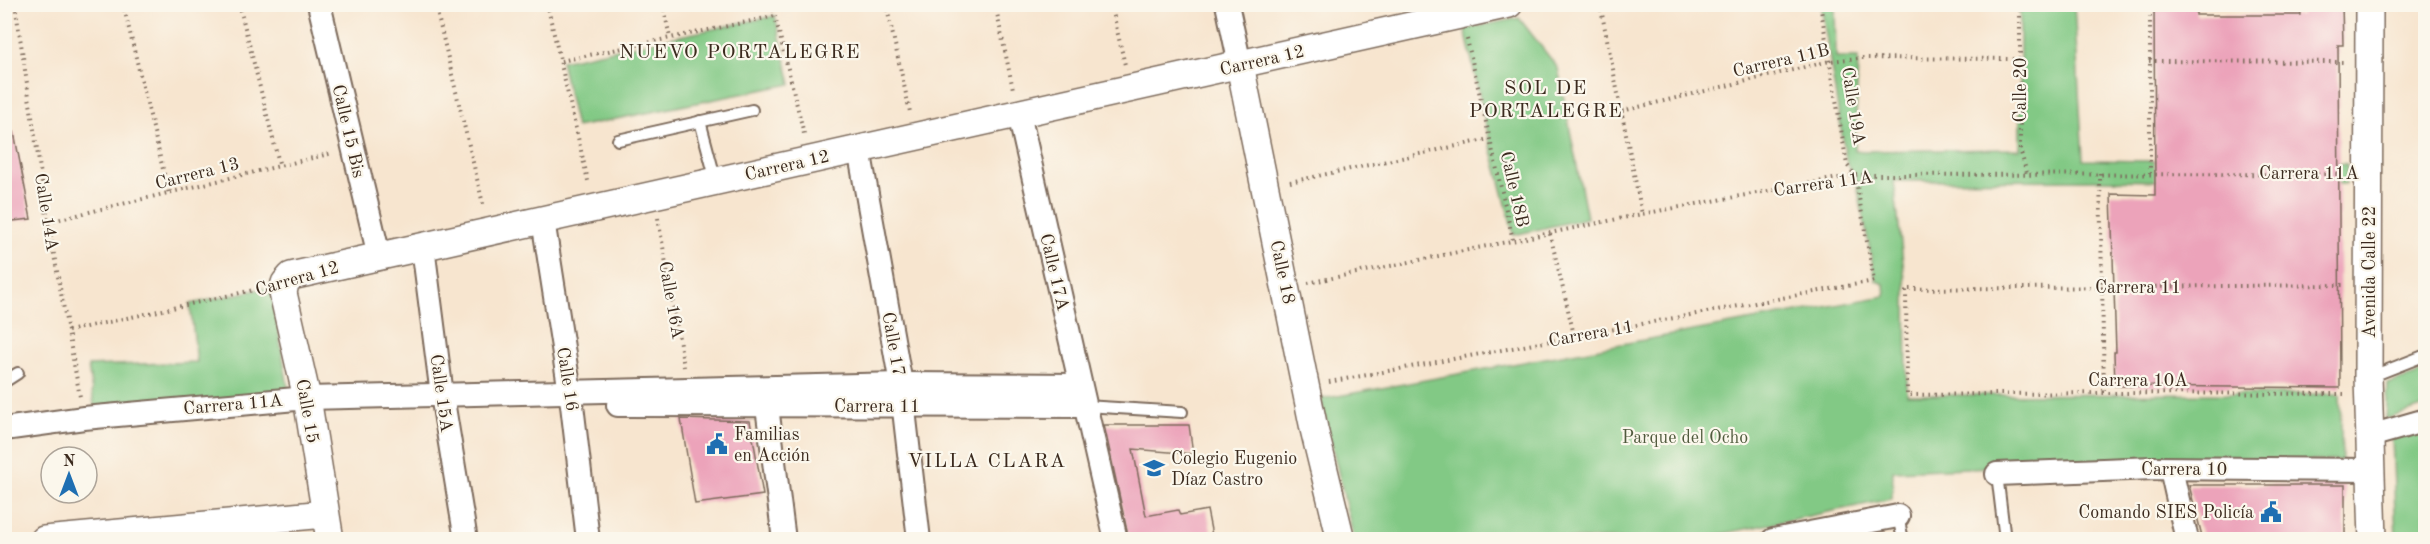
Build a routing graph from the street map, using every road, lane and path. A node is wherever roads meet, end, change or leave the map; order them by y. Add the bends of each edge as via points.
1 (15, 4) edge
2 (123, 4) edge
3 (239, 4) edge
4 (319, 4) edge
5 (435, 4) edge
6 (547, 4) edge
7 (663, 4) edge
8 (772, 4) edge
9 (886, 4) edge
10 (994, 4) edge
11 (1111, 4) edge
12 (1227, 4) edge
13 (1509, 4) edge
14 (1600, 4) edge
15 (1820, 4) edge
16 (2020, 4) edge
17 (2150, 4) edge
18 (2369, 4) edge
19 (1462, 15) junction
20 (775, 16) junction
21 (670, 38) junction
22 (2020, 59) junction
23 (561, 61) junction
24 (2149, 61) junction
25 (1830, 62) junction
26 (2368, 63) junction
27 (1240, 65) junction
28 (1130, 89) junction
29 (752, 110) dead end
30 (1622, 111) junction
31 (1019, 114) junction
32 (700, 121) junction
33 (916, 137) junction
34 (1489, 138) junction
35 (618, 140) dead end
36 (352, 148) junction
37 (859, 149) junction
38 (811, 160) junction
39 (280, 167) junction
40 (2100, 173) junction
41 (2150, 173) junction
42 (2370, 173) junction
43 (2027, 174) junction
44 (1855, 175) junction
45 (716, 181) junction
46 (1266, 187) junction
47 (169, 194) junction
48 (654, 195) junction
49 (593, 208) junction
50 (1642, 214) junction
51 (543, 220) junction
52 (48, 222) junction
53 (489, 232) junction
54 (1550, 234) junction
55 (1513, 240) junction
56 (423, 247) junction
57 (379, 256) junction
58 (1874, 281) joint
59 (285, 283) junction
60 (2369, 285) junction
61 (1287, 287) junction
62 (2101, 287) junction
63 (68, 331) junction
64 (1574, 335) junction
65 (2426, 355) edge
66 (18, 373) dead end
67 (4, 382) edge
68 (1307, 386) junction
69 (2369, 386) junction
70 (2104, 393) junction
71 (442, 395) junction
72 (902, 395) junction
73 (1907, 395) joint
74 (765, 396) junction
75 (1083, 396) junction
76 (688, 397) junction
77 (307, 398) junction
78 (571, 399) junction
79 (1182, 412) dead end
80 (84, 418) junction
81 (2426, 420) edge
82 (4, 429) edge
83 (2370, 436) junction
84 (2171, 469) junction
85 (2370, 470) junction
86 (1998, 474) joint
87 (1898, 516) joint
88 (327, 527) edge
89 (155, 535) edge
90 (44, 540) edge
91 (466, 540) edge
92 (588, 540) edge
93 (784, 540) edge
94 (919, 540) edge
95 (1116, 540) edge
96 (1341, 540) edge
97 (1773, 540) edge
98 (1903, 540) edge
99 (2005, 540) edge
100 (2187, 540) edge
101 (2373, 540) edge

1 - 52 path, Calle 14A
2 - 47 path
3 - 39 path
4 - 36 street, Calle 15 Bis
5 - 53 path
6 - 23 path
7 - 21 path
8 - 20 path
9 - 33 path
10 - 31 path
11 - 28 path
12 - 27 street, Calle 18
13 - 19 street, Carrera 12
14 - 30 path
15 - 25 path, Calle 19A
16 - 22 path, Calle 20
17 - 24 path
18 - 26 street, Avenida Calle 22
19 - 27 street, Carrera 12
19 - 34 path, Calle 18B
20 - 21 path
20 - 38 path
21 - 23 path
22 - 25 path, Carrera 11B via 1858,58
22 - 43 path, Calle 20 via 2020,149
23 - 49 path
24 - 26 path
24 - 41 path
25 - 30 path, Carrera 11B
25 - 44 path, Calle 19A via 1847,165
26 - 42 street, Avenida Calle 22
27 - 28 street, Carrera 12
27 - 46 street, Calle 18
28 - 31 street, Carrera 12
29 - 32 lane
30 - 50 path
31 - 33 street, Carrera 12
31 - 75 street, Calle 17A
32 - 35 lane
32 - 45 lane
33 - 37 street, Carrera 12
34 - 46 path
34 - 55 path, Calle 18B
36 - 39 path, Carrera 13
36 - 57 street, Calle 15 Bis
37 - 38 street, Carrera 12
37 - 72 street, Calle 17
38 - 45 street, Carrera 12
39 - 47 path, Carrera 13
40 - 41 path, Carrera 11A
40 - 43 path, Carrera 11A
40 - 62 path
41 - 42 path, Carrera 11A
42 - 60 street, Avenida Calle 22
43 - 44 path, Carrera 11A
44 - 50 path, Carrera 11A
44 - 58 path, Calle 19A
45 - 48 street, Carrera 12
46 - 61 street, Calle 18
47 - 52 path, Carrera 13
48 - 49 street, Carrera 12
48 - 76 path, Calle 16A
49 - 51 street, Carrera 12
50 - 54 path, Carrera 11A
51 - 53 street, Carrera 12
51 - 78 street, Calle 16
52 - 63 path, Calle 14A
53 - 56 street, Carrera 12
54 - 55 path, Carrera 11A
54 - 64 path, Calle 18B
55 - 61 path, Carrera 11A
56 - 57 street, Carrera 12
56 - 71 street, Calle 15A
57 - 59 street, Carrera 12 via 291,276
58 - 64 path, Carrera 11
59 - 63 path, Carrera 12
59 - 77 street, Calle 15 via 283,293
60 - 62 path, Carrera 11
60 - 69 street, Avenida Calle 22
61 - 68 street, Calle 18
62 - 70 path
62 - 73 path, Carrera 11 via 1906,289
63 - 80 path, Calle 14A
64 - 68 path, Carrera 11
65 - 69 lane
66 - 67 lane
68 - 96 street, Calle 18
69 - 70 path, Carrera 10A
69 - 83 street, Avenida Calle 22
70 - 73 path, Carrera 10A
71 - 77 street, Carrera 11A
71 - 78 street, Carrera 11A
71 - 91 street, Calle 15A
72 - 74 street, Carrera 11
72 - 75 street, Carrera 11
72 - 94 street, Calle 17
74 - 76 street, Carrera 11
74 - 93 street
75 - 79 lane, Carrera 11
75 - 95 street, Calle 17A
76 - 78 street, Carrera 11
77 - 80 street, Carrera 11A
77 - 88 street, Calle 15
78 - 92 street, Calle 16
80 - 82 street, Carrera 11A
81 - 83 street
83 - 85 street, Avenida Calle 22
84 - 85 street, Carrera 10
84 - 86 street, Carrera 10
84 - 100 street
85 - 101 street, Avenida Calle 22
86 - 99 lane
87 - 97 street
87 - 98 lane
88 - 89 street
89 - 90 street

